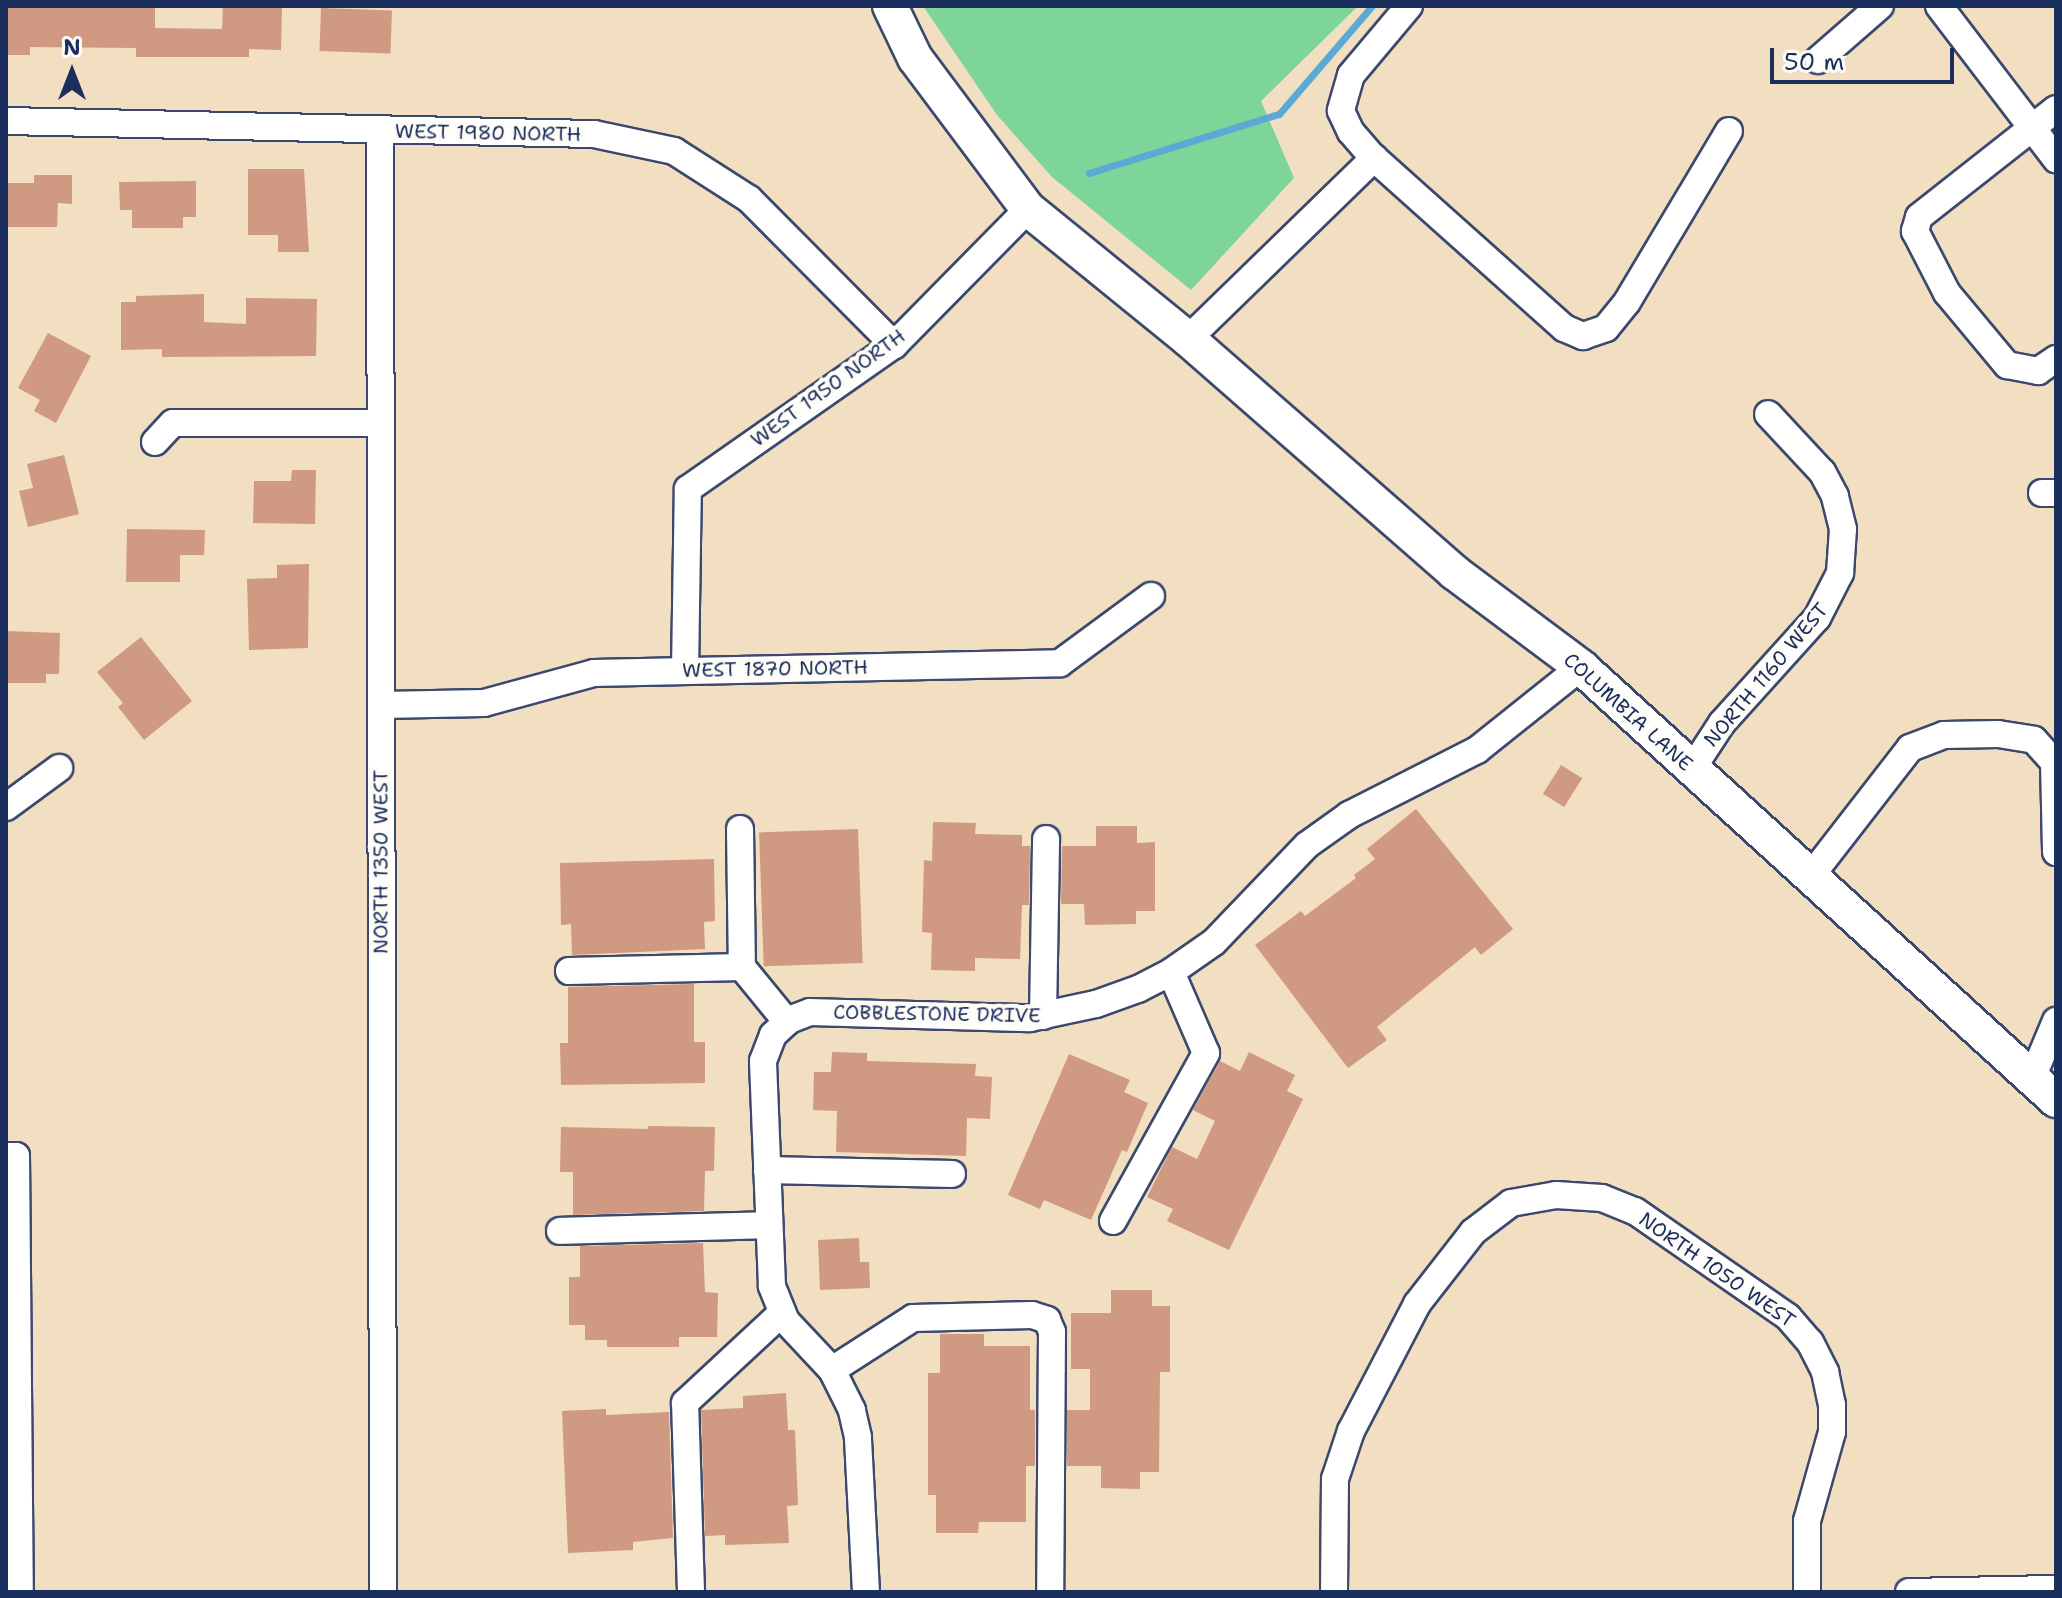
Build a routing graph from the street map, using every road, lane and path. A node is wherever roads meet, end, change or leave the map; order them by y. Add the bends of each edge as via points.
1 (890, 6) edge
2 (1880, 6) edge
3 (1939, 6) edge
4 (1406, 9) edge
5 (1818, 60) dead end
6 (2056, 109) edge
7 (6, 121) edge
8 (2032, 127) junction
9 (380, 131) junction
10 (1729, 131) dead end
11 (1374, 158) junction
12 (2056, 159) edge
13 (1028, 209) junction
14 (1188, 339) junction
15 (894, 345) junction
16 (2056, 359) edge
17 (1768, 414) dead end
18 (380, 423) junction
19 (155, 442) dead end
20 (1151, 596) dead end
21 (1581, 667) junction
22 (685, 671) junction
23 (381, 705) junction
24 (59, 768) dead end
25 (1692, 769) junction
26 (6, 807) edge
27 (740, 829) dead end
28 (1046, 839) dead end
29 (2056, 852) edge
30 (1810, 877) junction
31 (742, 967) junction
32 (569, 971) dead end
33 (1171, 972) junction
34 (1043, 1016) junction
35 (2056, 1021) edge
36 (787, 1022) junction
37 (2044, 1089) edge
38 (11, 1156) edge
39 (767, 1170) junction
40 (952, 1174) dead end
41 (1113, 1221) dead end
42 (769, 1225) junction
43 (560, 1231) dead end
44 (782, 1313) junction
45 (832, 1370) junction
46 (2056, 1589) edge
47 (20, 1592) edge
48 (383, 1592) edge
49 (691, 1592) edge
50 (866, 1592) edge
51 (1050, 1592) edge
52 (1334, 1592) edge
53 (1807, 1592) edge
54 (1909, 1592) edge

1 - 13 main road, COLUMBIA LANE via 915,58
2 - 5 street
3 - 8 street
4 - 11 street via 1351,75 1341,111
6 - 8 street
7 - 9 street, WEST 1980 NORTH
8 - 12 street
8 - 16 street via 1919,217 1915,231 1947,293 2007,365 2038,371
9 - 15 street, WEST 1980 NORTH via 594,134 674,151 749,199
9 - 18 street, NORTH 1350 WEST
10 - 11 street via 1627,302 1606,328 1583,336 1564,328
11 - 14 street
13 - 14 main road, COLUMBIA LANE
13 - 15 street, WEST 1950 NORTH
14 - 21 main road, COLUMBIA LANE via 1454,572
15 - 22 street, WEST 1950 NORTH via 688,489
17 - 25 street, NORTH 1160 WEST via 1822,472 1835,496 1843,529 1840,573 1817,618 1722,723
18 - 19 street via 173,423
18 - 23 street, NORTH 1350 WEST
20 - 22 street, WEST 1870 NORTH via 1060,663
21 - 25 main road, COLUMBIA LANE
21 - 33 street, COBBLESTONE DRIVE via 1477,750 1349,815 1307,845 1214,942
22 - 23 street, WEST 1870 NORTH via 594,673 484,703
23 - 48 street, NORTH 1350 WEST
24 - 26 street
25 - 30 main road, COLUMBIA LANE
27 - 31 street
28 - 34 street
29 - 30 street via 2054,762 2034,740 1944,735 1910,748
30 - 37 main road, COLUMBIA LANE
31 - 32 street
31 - 36 street
33 - 34 street, COBBLESTONE DRIVE via 1096,1004
33 - 41 street via 1206,1053
34 - 36 street, COBBLESTONE DRIVE via 810,1012
35 - 37 street
36 - 39 street via 773,1035 763,1061
38 - 47 street
39 - 40 street
39 - 42 street
42 - 43 street
42 - 44 street via 772,1286
44 - 45 street
44 - 49 street via 685,1403
45 - 50 street via 852,1410 858,1437
45 - 51 street via 913,1318 1032,1315 1047,1320 1052,1332
46 - 54 street
52 - 53 street, NORTH 1050 WEST via 1335,1479 1351,1431 1417,1304 1473,1232 1511,1203 1556,1195 1602,1198 1635,1211 1776,1308 1810,1342 1825,1372 1832,1432 1807,1521

